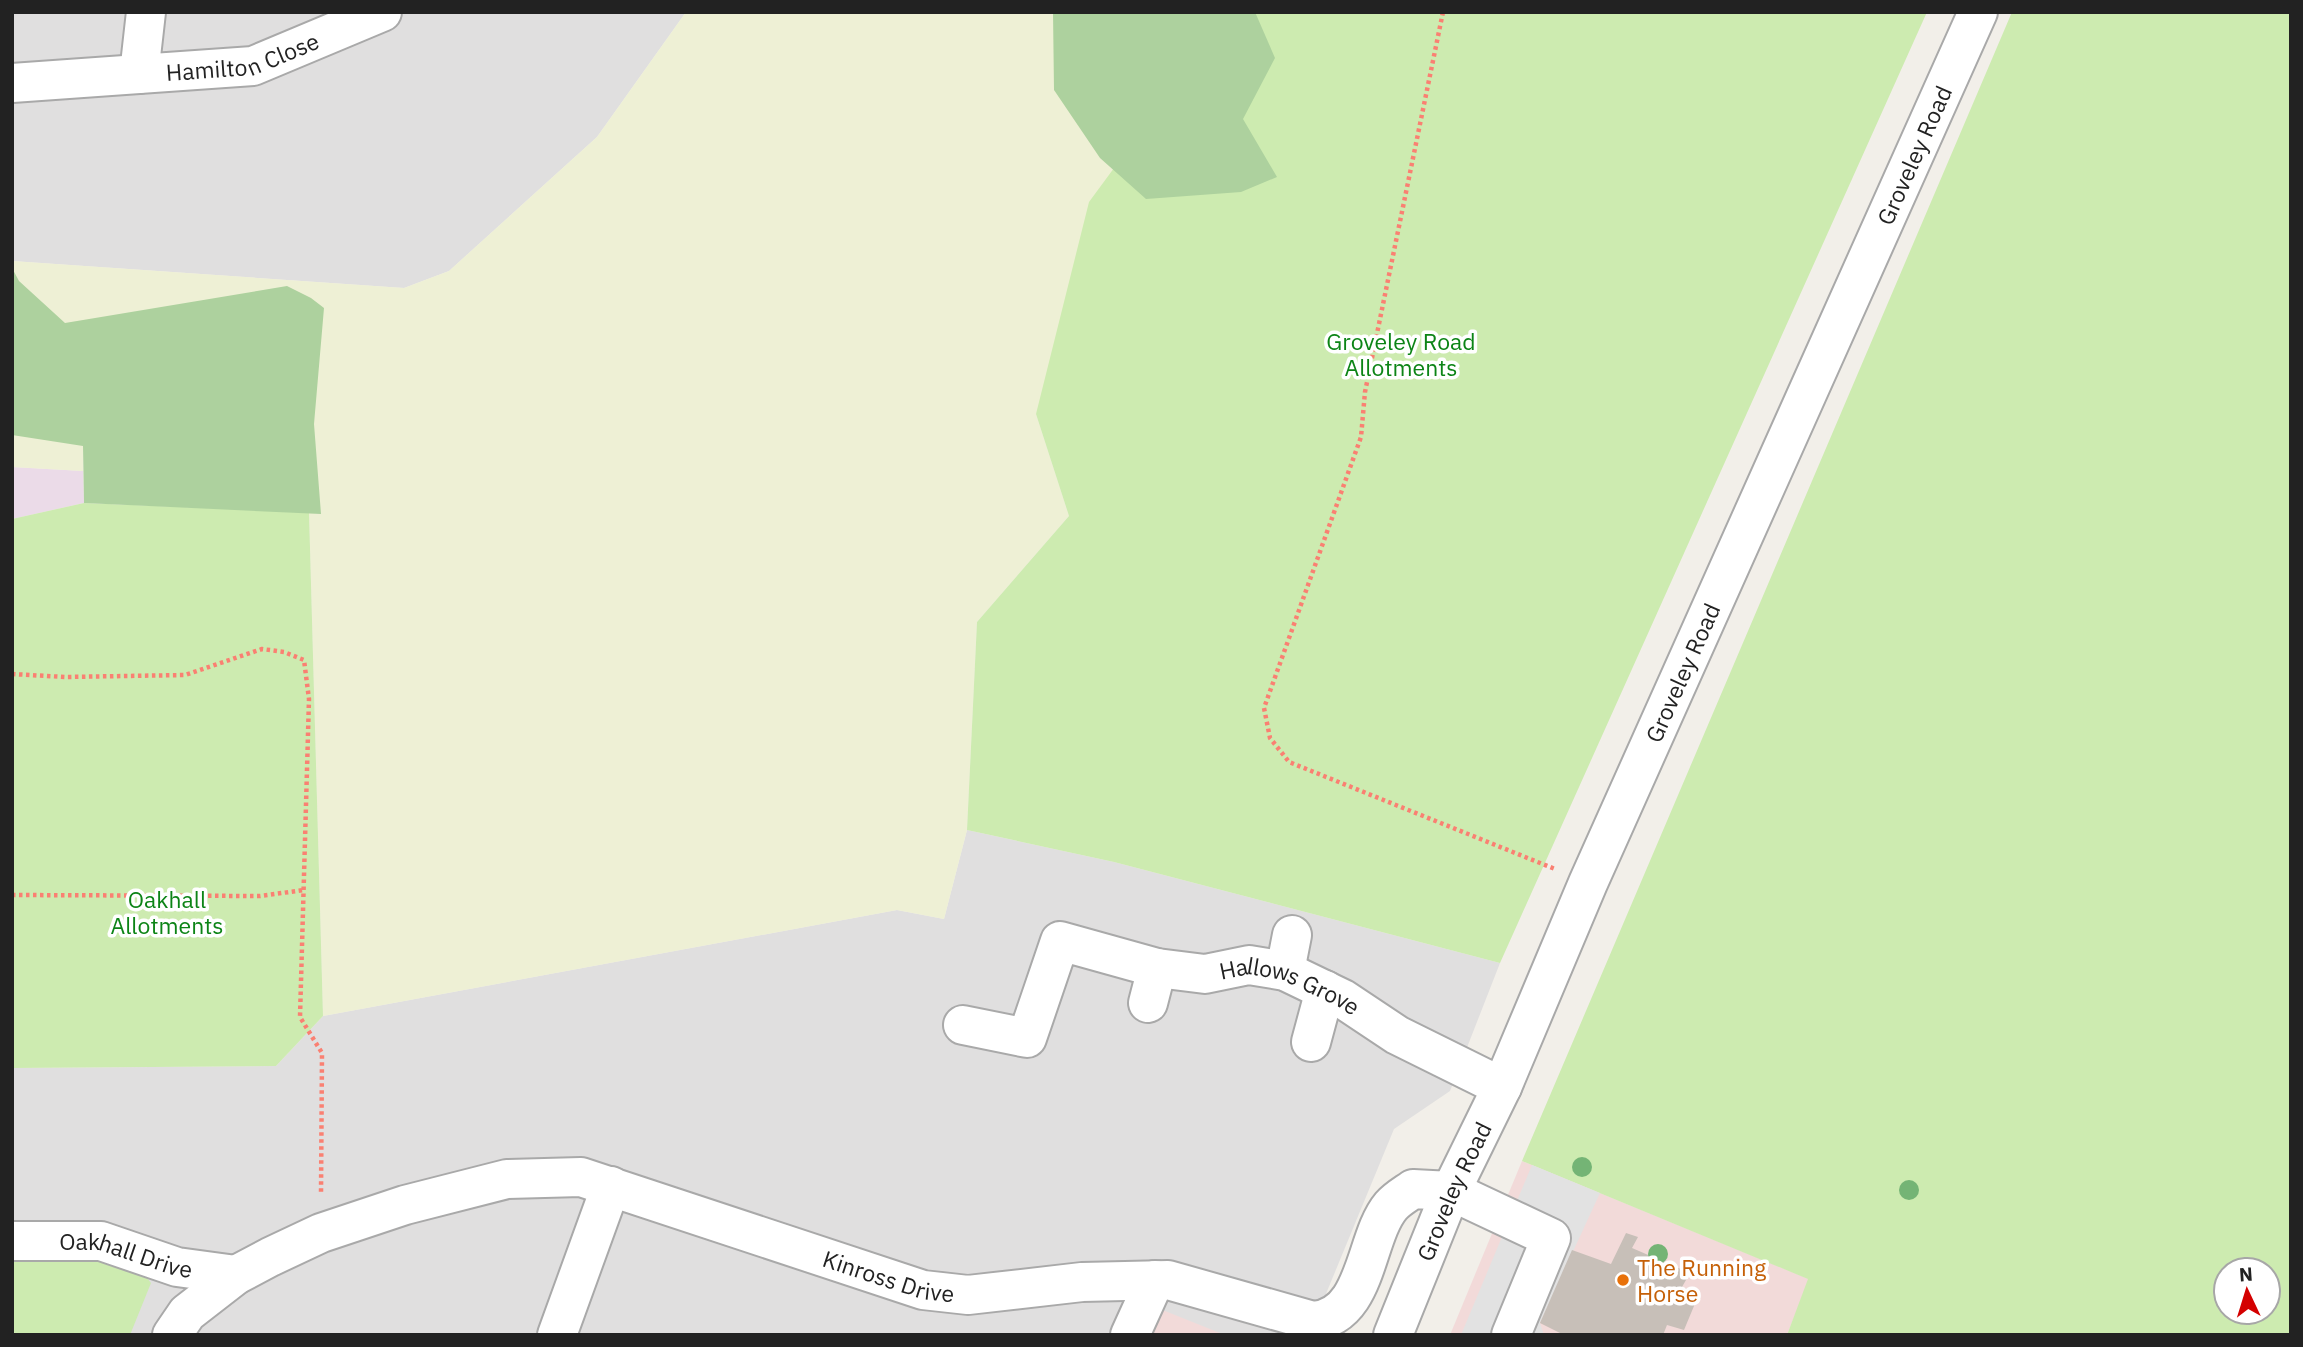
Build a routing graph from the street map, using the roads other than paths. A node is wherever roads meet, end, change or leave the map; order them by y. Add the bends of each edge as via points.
1 (146, 12) edge
2 (382, 12) edge
3 (1978, 12) edge
4 (139, 74) junction
5 (12, 83) edge
6 (1325, 990) junction
7 (963, 1025) dead end
8 (1311, 1042) dead end
9 (1502, 1087) junction
10 (611, 1186) junction
11 (1451, 1192) junction
12 (12, 1241) edge
13 (270, 1257) joint
14 (236, 1275) junction
15 (1156, 1280) junction
16 (1325, 1327) edge
17 (172, 1335) edge
18 (557, 1335) edge
19 (1130, 1335) edge
20 (1393, 1335) edge
21 (1511, 1335) edge

1 - 4 street, Hamilton Close
2 - 4 street, Hamilton Close via 253,66
3 - 9 street, Groveley Road via 1588,883
4 - 5 street, Hamilton Close
6 - 7 street, Hallows Grove via 1289,953 1152,985 1060,941 1027,1038
6 - 8 street
6 - 9 street, Hallows Grove via 1397,1035
9 - 11 street, Groveley Road
10 - 13 street, Kinross Drive via 581,1177 506,1179 405,1205 321,1233
10 - 15 street, Kinross Drive via 923,1290 968,1295 1082,1282
10 - 18 street
11 - 16 street, Kinross Drive via 1413,1189 1390,1207 1352,1299
11 - 20 street, Groveley Road
11 - 21 street via 1551,1238
12 - 14 street, Oakhall Drive via 100,1241 177,1267
13 - 14 street, Oakhall Drive
14 - 17 street, Oakhall Drive via 187,1313
15 - 16 street, Kinross Drive
15 - 19 street

